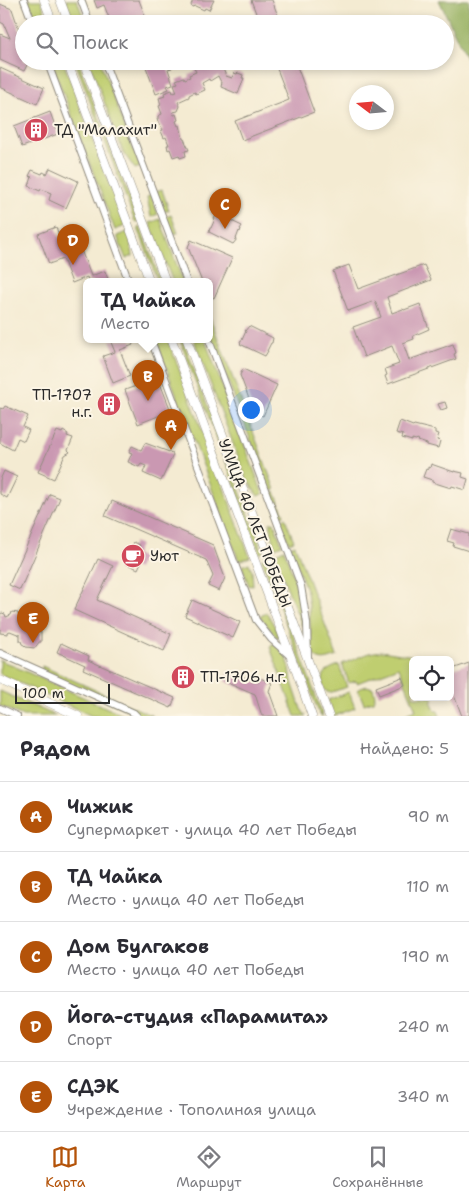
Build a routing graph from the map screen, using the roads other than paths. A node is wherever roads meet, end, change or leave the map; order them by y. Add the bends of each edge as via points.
1 (24, 0) edge
2 (44, 0) edge
3 (60, 0) edge
4 (81, 0) edge
5 (30, 15) edge
6 (50, 15) edge
7 (66, 15) edge
8 (87, 15) edge
9 (50, 70) edge
10 (70, 70) edge
11 (86, 70) edge
12 (107, 70) edge
13 (128, 278) edge
14 (148, 278) edge
15 (164, 278) edge
16 (185, 278) edge
17 (152, 343) edge
18 (173, 343) edge
19 (189, 343) edge
20 (210, 343) edge
21 (226, 444) junction
22 (213, 449) junction
23 (0, 653) edge
24 (291, 657) junction
25 (308, 661) junction
26 (0, 680) edge
27 (0, 708) edge
28 (17, 716) edge
29 (78, 716) edge
30 (137, 716) edge
31 (312, 716) edge
32 (329, 716) edge

1 - 5 street
2 - 6 main road
3 - 7 main road
4 - 8 street
9 - 13 street
10 - 14 main road
11 - 15 main road
12 - 16 street
17 - 24 street via 256,620
18 - 22 main road, УЛИЦА 40 ЛЕТ ПОБЕДЫ
19 - 21 main road, УЛИЦА 40 ЛЕТ ПОБЕДЫ
20 - 25 street, УЛИЦА 40 ЛЕТ ПОБЕДЫ via 301,586 307,623
21 - 22 main road
21 - 25 main road, УЛИЦА 40 ЛЕТ ПОБЕДЫ
22 - 24 main road, УЛИЦА 40 ЛЕТ ПОБЕДЫ
23 - 30 street
24 - 31 main road, УЛИЦА 40 ЛЕТ ПОБЕДЫ
25 - 32 main road, УЛИЦА 40 ЛЕТ ПОБЕДЫ
26 - 29 main road
27 - 28 street

